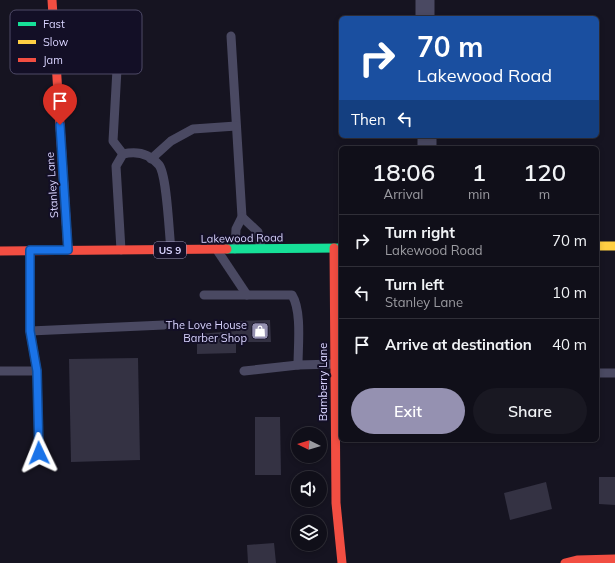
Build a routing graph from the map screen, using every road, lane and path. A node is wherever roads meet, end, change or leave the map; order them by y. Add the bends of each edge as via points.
1 (52, 0) edge
2 (425, 0) edge
3 (53, 10) edge
4 (425, 16) edge
5 (231, 36) dead end
6 (57, 74) edge
7 (117, 74) edge
8 (236, 126) junction
9 (123, 154) junction
10 (152, 160) junction
11 (242, 217) junction
12 (599, 246) edge
13 (615, 246) edge
14 (338, 248) edge
15 (30, 250) junction
16 (68, 250) junction
17 (121, 250) junction
18 (171, 250) junction
19 (217, 250) junction
20 (235, 250) junction
21 (261, 250) junction
22 (0, 251) edge
23 (204, 295) dead end
24 (247, 295) junction
25 (164, 325) dead end
26 (30, 331) junction
27 (338, 351) edge
28 (335, 364) junction
29 (298, 365) junction
30 (0, 371) edge
31 (37, 371) junction
32 (244, 371) dead end
33 (599, 373) edge
34 (615, 373) edge
35 (39, 453) dead end
36 (615, 559) edge
37 (342, 563) edge
38 (565, 563) edge

1 - 3 main road, Stanley Lane
2 - 4 street
5 - 8 lane
6 - 16 main road, Stanley Lane
7 - 9 lane via 113,141
8 - 10 lane via 193,129 171,141
8 - 11 lane
9 - 10 lane via 135,151
9 - 17 lane via 116,166
10 - 18 lane via 159,165 164,184
11 - 20 lane via 236,229
11 - 21 lane via 258,232
12 - 13 main road
14 - 21 main road, Lakewood Road / US 9
14 - 27 main road, Bamberry Lane
15 - 16 main road, Lakewood Road / US 9
15 - 22 main road, Lakewood Road / US 9
15 - 26 lane
16 - 17 main road, Lakewood Road / US 9
17 - 18 main road, Lakewood Road / US 9
18 - 19 main road, Lakewood Road / US 9
19 - 20 main road, Lakewood Road / US 9
19 - 24 lane
20 - 21 main road, Lakewood Road / US 9
23 - 24 lane
24 - 29 lane via 292,295 298,312
25 - 26 lane
26 - 31 lane
27 - 28 main road, Bamberry Lane
28 - 29 lane
28 - 37 main road, Bamberry Lane via 336,503
29 - 32 lane
30 - 31 lane
31 - 35 lane
33 - 34 lane
36 - 38 main road via 577,560

